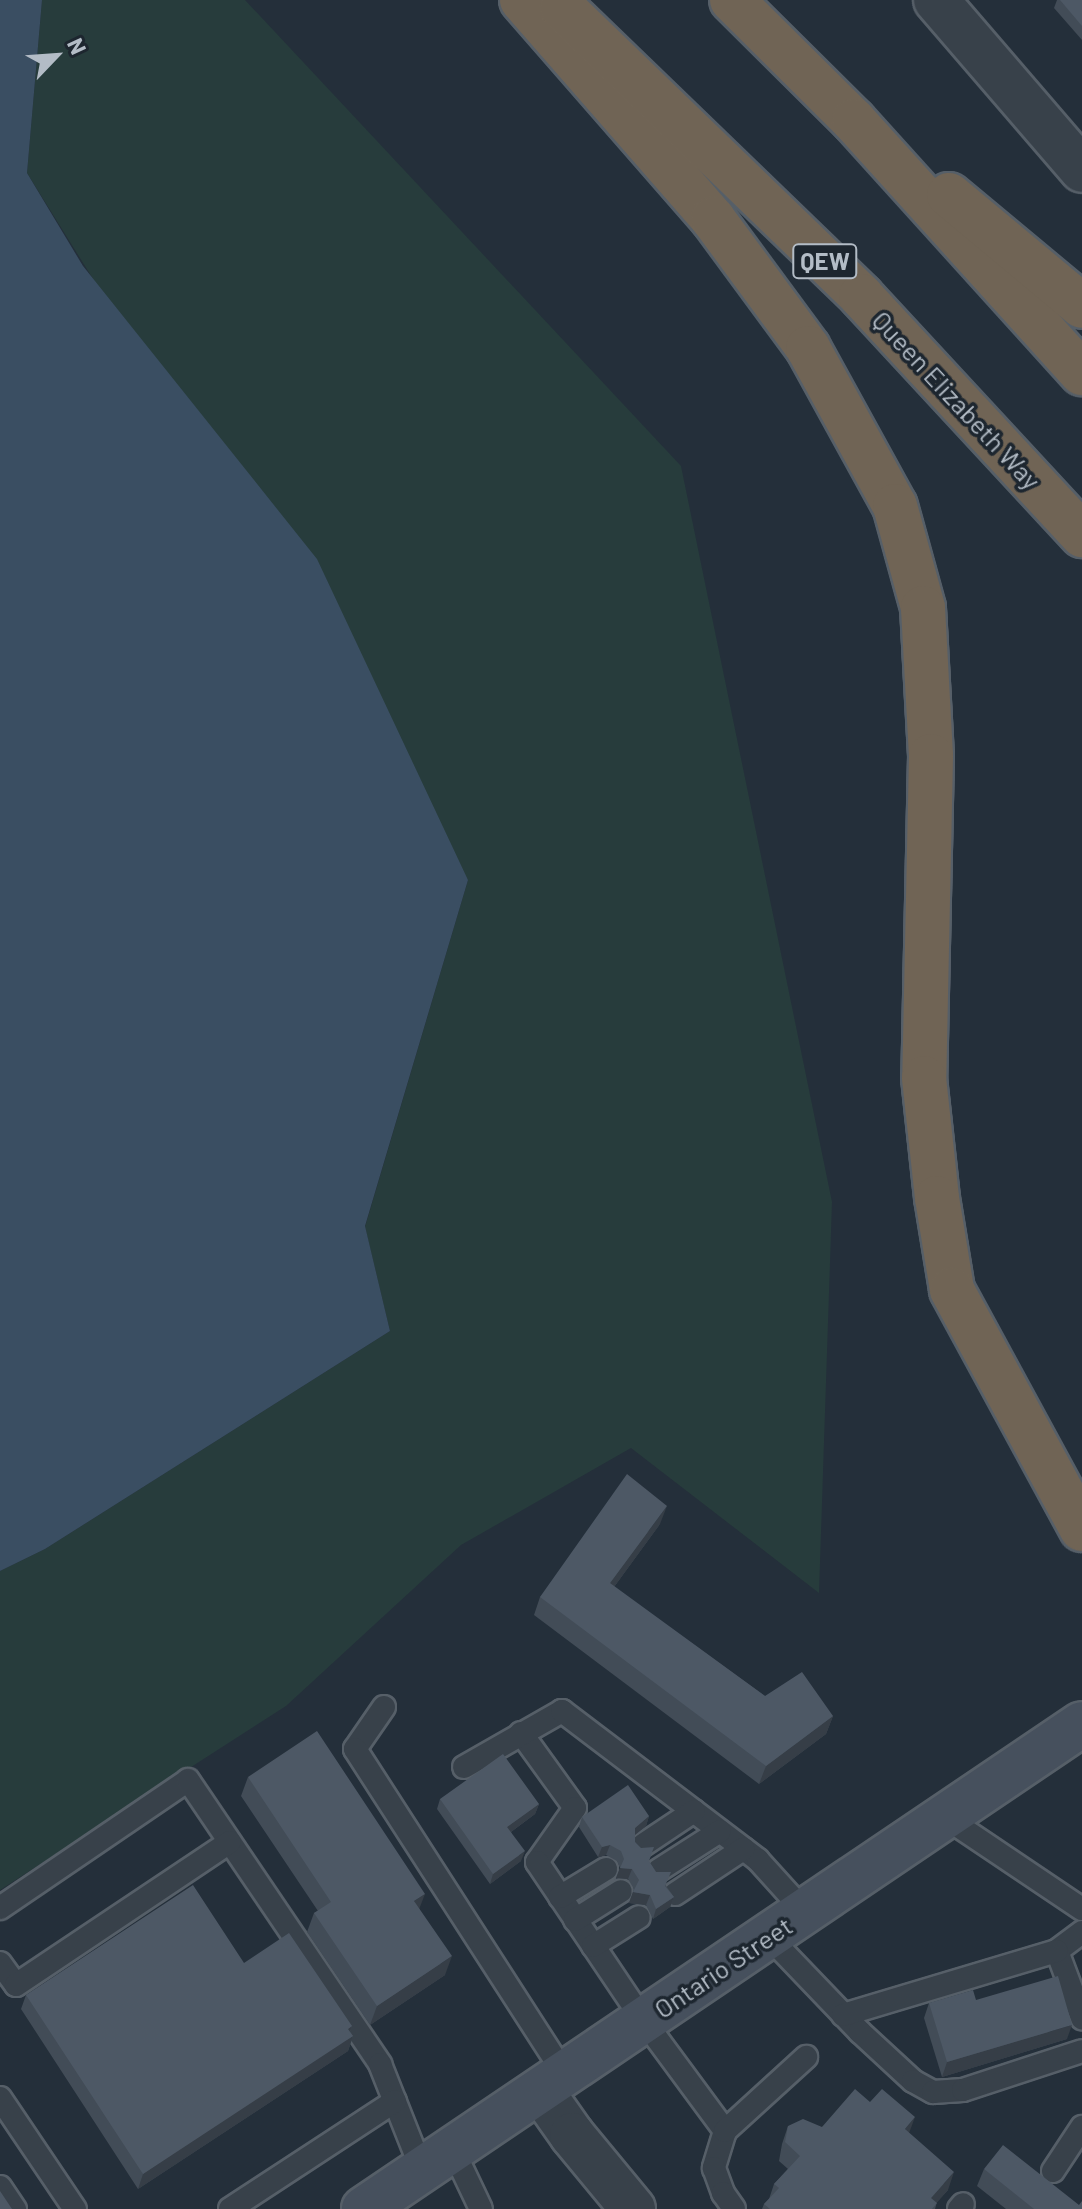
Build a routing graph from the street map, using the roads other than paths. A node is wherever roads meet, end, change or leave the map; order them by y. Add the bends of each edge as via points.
1 (522, 0) edge
2 (555, 0) edge
3 (732, 0) edge
4 (936, 0) edge
5 (854, 121) junction
6 (1082, 170) edge
7 (1082, 306) edge
8 (1082, 373) edge
9 (1082, 535) edge
10 (1082, 1529) edge
11 (384, 1707) dead end
12 (1082, 1724) edge
13 (521, 1733) junction
14 (464, 1767) dead end
15 (694, 1811) junction
16 (945, 1817) junction
17 (720, 1831) junction
18 (230, 1842) junction
19 (643, 1845) edge
20 (743, 1849) junction
21 (606, 1869) dead end
22 (659, 1870) edge
23 (621, 1891) dead end
24 (675, 1894) edge
25 (560, 1897) junction
26 (0, 1908) edge
27 (1082, 1909) edge
28 (805, 1912) junction
29 (639, 1917) dead end
30 (575, 1920) junction
31 (1082, 1932) edge
32 (769, 1937) junction
33 (593, 1946) junction
34 (1057, 1951) junction
35 (0, 1963) edge
36 (843, 2015) junction
37 (1082, 2018) edge
38 (644, 2021) junction
39 (1082, 2051) edge
40 (806, 2057) dead end
41 (553, 2083) junction
42 (0, 2098) edge
43 (395, 2101) junction
44 (1082, 2127) edge
45 (725, 2131) junction
46 (437, 2160) junction
47 (1053, 2171) dead end
48 (0, 2187) edge
49 (15, 2209) edge
50 (75, 2209) edge
51 (230, 2209) edge
52 (364, 2209) edge
53 (481, 2209) edge
54 (633, 2209) edge
55 (734, 2209) edge

1 - 10 highway via 713,219 808,348 895,506 923,608 931,756 924,1078 952,1290
2 - 9 highway, Queen Elizabeth Way / QEW via 861,296
3 - 5 highway
4 - 6 street
5 - 7 highway
5 - 8 highway
11 - 41 lane via 355,1749
12 - 16 main road, Ontario Street
13 - 14 lane
13 - 15 lane via 562,1711
13 - 25 lane via 575,1808 537,1862
15 - 17 lane
15 - 19 lane
16 - 27 lane
16 - 28 main road, Ontario Street
17 - 20 lane
17 - 22 lane
18 - 26 lane via 188,1780
18 - 35 lane via 16,1985
18 - 43 lane via 380,2064
20 - 24 lane
20 - 28 lane
21 - 25 lane
23 - 30 lane
25 - 30 lane
28 - 32 main road, Ontario Street
29 - 33 lane
30 - 33 lane
31 - 34 lane
32 - 36 lane
32 - 38 main road, Ontario Street
33 - 38 lane
34 - 36 lane
34 - 37 lane
36 - 39 lane via 913,2081 933,2092 963,2090
38 - 41 main road, Ontario Street
38 - 45 lane
40 - 45 lane
41 - 46 main road, Ontario Street
41 - 54 street via 572,2135
42 - 50 lane
43 - 46 lane
43 - 51 lane
44 - 47 lane
45 - 55 lane via 714,2168
46 - 52 main road, Ontario Street
46 - 53 lane
48 - 49 lane

